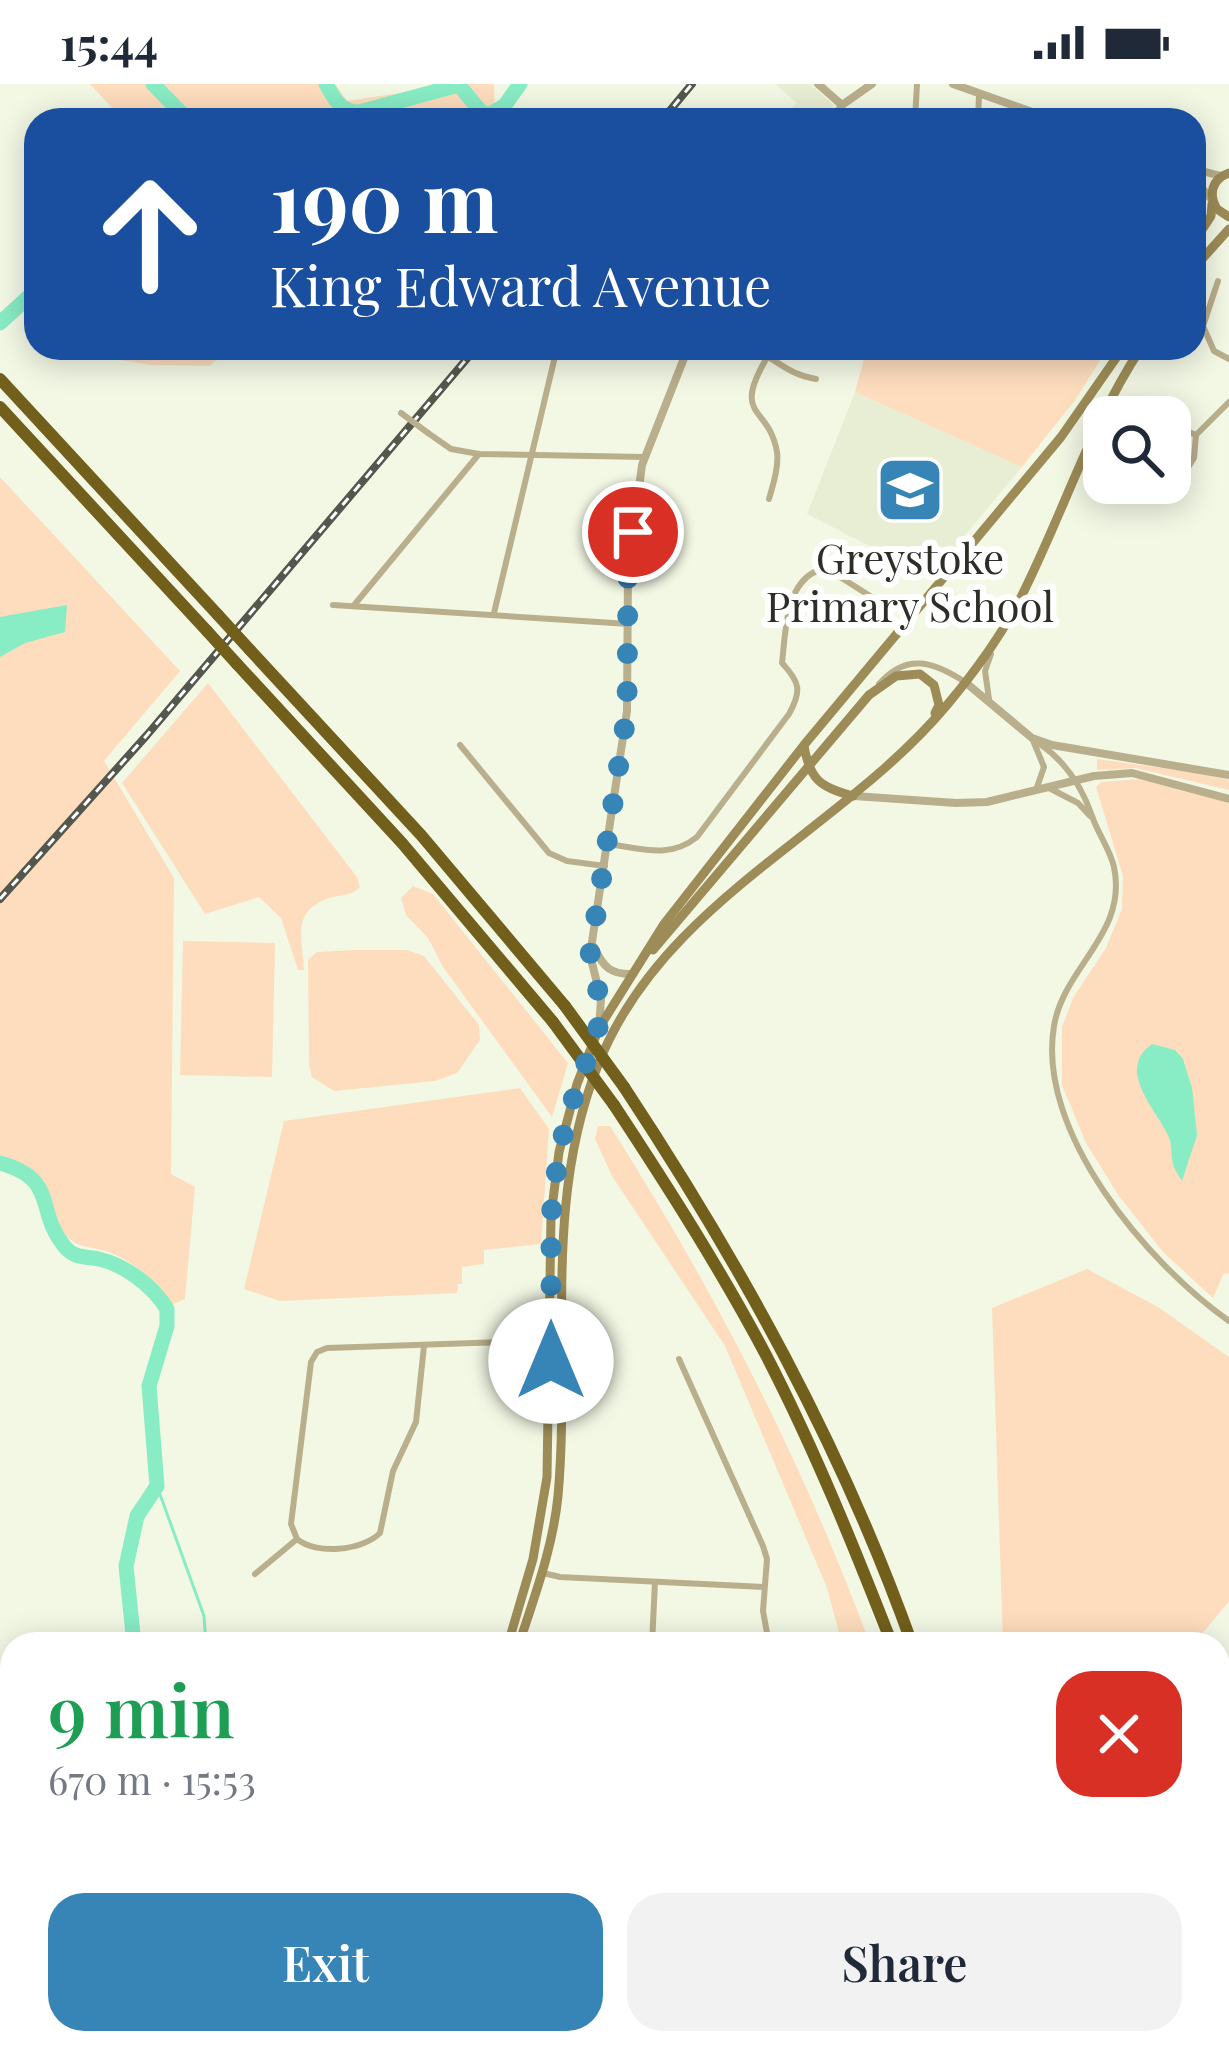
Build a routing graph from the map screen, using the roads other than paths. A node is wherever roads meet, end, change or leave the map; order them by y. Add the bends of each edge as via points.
1 (818, 84) edge
2 (872, 84) edge
3 (952, 84) edge
4 (979, 95) junction
5 (842, 105) junction
6 (840, 108) edge
7 (979, 108) edge
8 (1019, 108) edge
9 (1226, 173) edge
10 (1206, 194) edge
11 (1212, 202) junction
12 (1229, 217) edge
13 (1206, 222) edge
14 (1229, 229) edge
15 (1206, 255) edge
16 (1218, 280) dead end
17 (1206, 317) edge
18 (1206, 333) edge
19 (1229, 359) edge
20 (554, 360) edge
21 (683, 360) edge
22 (766, 360) edge
23 (773, 360) edge
24 (1115, 360) edge
25 (1135, 360) edge
26 (0, 379) edge
27 (816, 379) dead end
28 (1229, 402) edge
29 (0, 407) edge
30 (401, 413) dead end
31 (1191, 433) edge
32 (1196, 435) junction
33 (479, 454) junction
34 (532, 454) junction
35 (645, 457) junction
36 (1194, 458) junction
37 (1191, 463) edge
38 (1201, 466) dead end
39 (769, 499) dead end
40 (880, 603) dead end
41 (333, 605) dead end
42 (353, 606) junction
43 (494, 613) junction
44 (630, 624) junction
45 (998, 633) junction
46 (965, 682) junction
47 (869, 695) junction
48 (992, 706) junction
49 (929, 725) junction
50 (1032, 738) junction
51 (804, 745) junction
52 (460, 746) dead end
53 (808, 767) junction
54 (1229, 775) edge
55 (1076, 780) junction
56 (1049, 788) junction
57 (1036, 790) junction
58 (853, 796) junction
59 (1229, 799) edge
60 (1093, 818) junction
61 (609, 844) junction
62 (605, 866) junction
63 (593, 946) junction
64 (636, 970) junction
65 (598, 1028) junction
66 (1229, 1322) edge
67 (536, 1341) dead end
68 (424, 1345) junction
69 (679, 1359) dead end
70 (296, 1539) junction
71 (543, 1573) junction
72 (255, 1574) dead end
73 (655, 1581) junction
74 (764, 1587) junction
75 (512, 1632) edge
76 (523, 1632) edge
77 (653, 1632) edge
78 (767, 1632) edge
79 (887, 1632) edge
80 (907, 1632) edge

1 - 5 street
2 - 5 street
3 - 4 street
4 - 7 street
4 - 8 street
5 - 6 street
9 - 11 main road
10 - 11 street
11 - 12 main road
11 - 13 main road
14 - 15 main road
16 - 17 street
18 - 19 street
20 - 34 street
21 - 35 street
22 - 39 street via 751,384 777,452
23 - 27 street via 792,375
24 - 51 main road via 1061,437
25 - 45 main road
26 - 80 highway, bridge via 421,835 624,1087 785,1352
28 - 32 street
29 - 79 highway, bridge via 402,843 554,1022 614,1105 767,1357
30 - 33 street, bridge via 451,449
31 - 32 street
32 - 36 street
33 - 34 street
33 - 42 street
34 - 35 street
34 - 43 street
35 - 44 street via 628,569
36 - 37 street
36 - 38 street
40 - 61 street via 826,568 811,571 797,584 782,663 798,680 799,696 697,837 664,852
41 - 42 street
42 - 43 street
43 - 44 street
44 - 61 street
45 - 46 main road
45 - 48 street via 985,671
46 - 47 street via 918,660 891,670
46 - 48 street
46 - 49 main road
47 - 49 main road via 896,676 920,674 934,685 939,705
47 - 53 main road
48 - 50 street
49 - 58 main road
50 - 54 street
50 - 55 street
50 - 57 street via 1044,767
51 - 53 main road
51 - 64 main road
52 - 62 street via 549,853
53 - 58 main road via 824,789
53 - 64 main road
55 - 56 street
55 - 59 street via 1132,773
55 - 60 street
56 - 57 street
56 - 60 street
57 - 58 street via 987,802
58 - 71 main road via 738,884 656,966 608,1042 577,1130 562,1220 558,1499
60 - 66 street via 1113,862 1115,906 1061,1002 1053,1082 1115,1206 1170,1271
61 - 62 street
62 - 63 street
63 - 64 street via 617,974
63 - 65 street
64 - 65 main road
65 - 75 main road via 566,1120 551,1216 548,1477
67 - 68 street
68 - 70 street via 416,1422 393,1471 380,1533 361,1546 317,1548
68 - 70 street via 327,1348 314,1356 291,1524
69 - 74 street via 763,1546
70 - 72 street
71 - 73 street
71 - 76 main road
73 - 74 street
73 - 77 street
74 - 78 street

